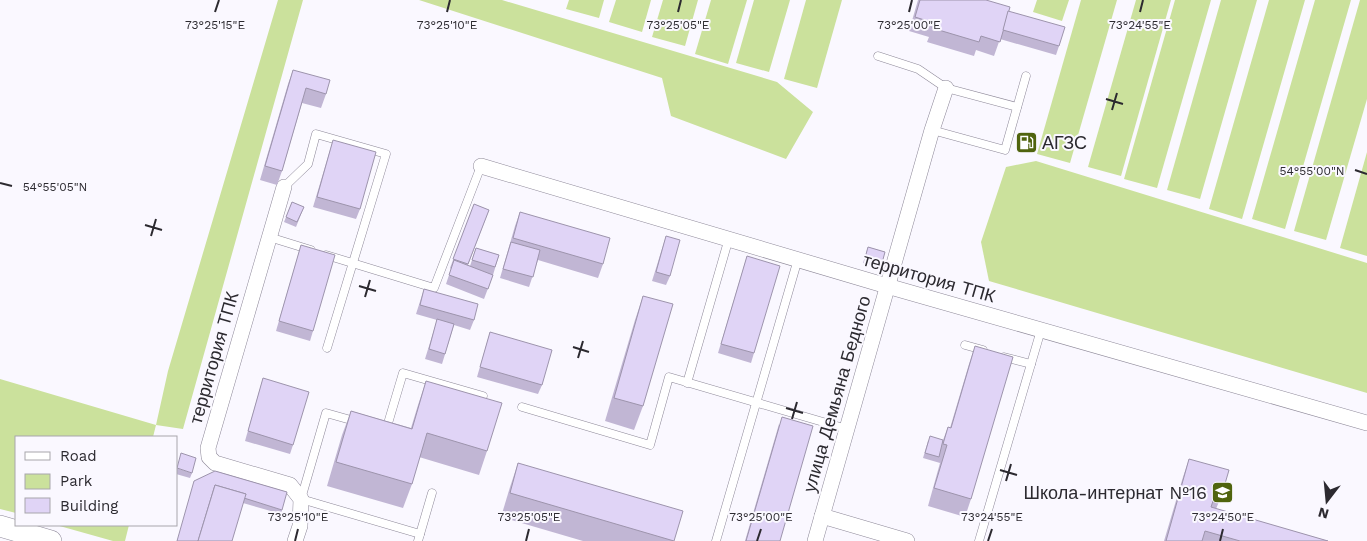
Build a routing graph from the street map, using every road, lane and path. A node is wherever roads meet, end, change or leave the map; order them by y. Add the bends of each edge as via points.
1 (878, 56) dead end
2 (1026, 76) dead end
3 (946, 88) junction
4 (1017, 107) junction
5 (932, 130) junction
6 (481, 166) joint
7 (284, 186) joint
8 (269, 237) junction
9 (729, 238) junction
10 (798, 259) junction
11 (353, 263) junction
12 (887, 286) junction
13 (1041, 330) junction
14 (965, 345) dead end
15 (327, 348) dead end
16 (1031, 364) junction
17 (687, 383) junction
18 (483, 396) edge
19 (756, 403) junction
20 (522, 407) dead end
21 (1367, 423) edge
22 (369, 425) edge
23 (378, 428) edge
24 (847, 429) junction
25 (432, 493) dead end
26 (301, 499) junction
27 (822, 516) junction
28 (9, 533) edge
29 (419, 538) edge
30 (51, 541) edge
31 (295, 541) edge
32 (716, 541) edge
33 (815, 541) edge
34 (907, 541) edge
35 (979, 541) edge

1 - 3 lane via 918,69
2 - 4 lane
3 - 4 lane
3 - 5 street, улица Демьяна Бедного
4 - 5 lane via 1005,150
5 - 12 street, улица Демьяна Бедного
6 - 9 street, территория ТПК
6 - 11 lane via 434,288
7 - 8 street, территория ТПК
7 - 11 lane via 308,164 316,134 386,154
8 - 11 lane
8 - 26 street, территория ТПК via 208,448 209,457 215,463 290,485
9 - 10 street, территория ТПК
9 - 17 lane
10 - 12 street, территория ТПК
10 - 19 lane
11 - 15 lane
12 - 13 street, территория ТПК
12 - 24 street, улица Демьяна Бедного
13 - 16 lane
13 - 21 street, территория ТПК
14 - 16 lane
16 - 35 lane
17 - 19 lane
17 - 20 lane via 669,377 650,445
18 - 23 lane via 403,373 386,430
19 - 24 lane
19 - 32 lane
22 - 26 lane via 326,413
24 - 27 street, улица Демьяна Бедного
25 - 29 lane
26 - 29 lane
26 - 31 street via 300,526
27 - 33 street, улица Демьяна Бедного
27 - 34 street
28 - 30 main road

